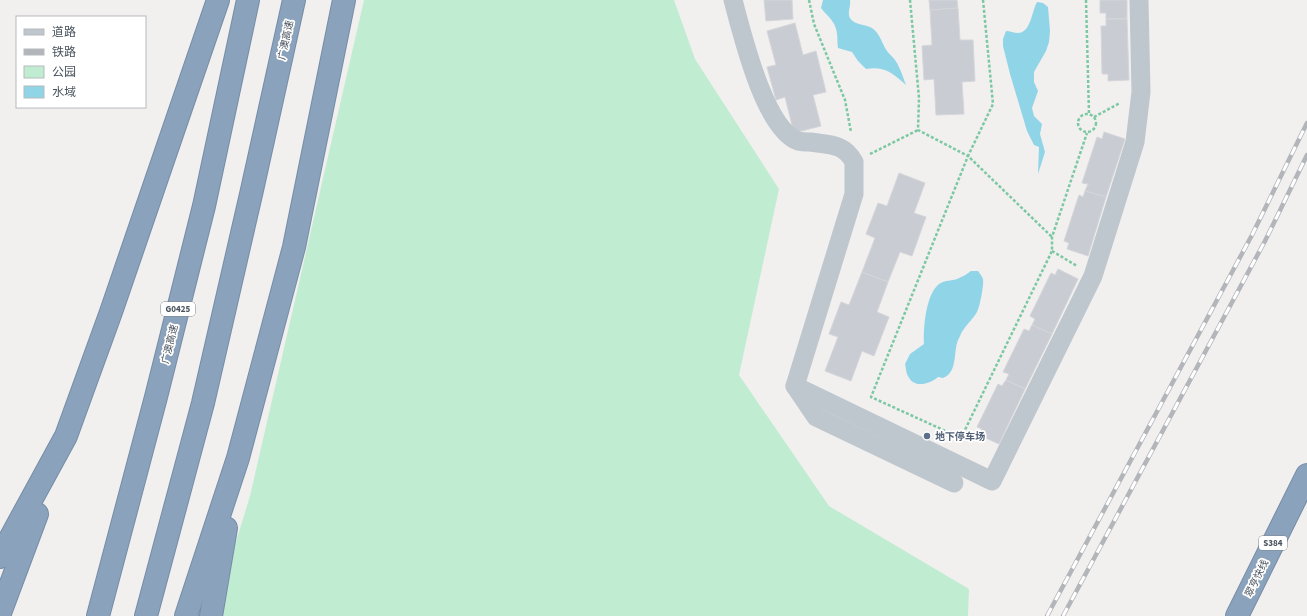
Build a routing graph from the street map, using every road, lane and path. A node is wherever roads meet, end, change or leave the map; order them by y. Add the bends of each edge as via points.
1 (218, 0) edge
2 (248, 0) edge
3 (294, 0) edge
4 (344, 0) edge
5 (733, 0) edge
6 (809, 0) edge
7 (910, 0) edge
8 (983, 0) edge
9 (1086, 0) edge
10 (1139, 0) edge
11 (1141, 92) junction
12 (1089, 114) junction
13 (1094, 117) junction
14 (918, 130) junction
15 (1087, 133) junction
16 (839, 146) junction
17 (968, 156) junction
18 (854, 162) junction
19 (1052, 237) junction
20 (1052, 251) junction
21 (1093, 276) junction
22 (795, 386) junction
23 (66, 436) junction
24 (238, 458) junction
25 (1307, 475) edge
26 (954, 483) dead end
27 (0, 557) edge
28 (0, 612) edge
29 (1238, 614) edge
30 (98, 616) edge
31 (146, 616) edge
32 (186, 616) edge
33 (211, 616) edge

1 - 23 highway
2 - 30 highway, 广澳高速 / G0425 via 204,206
3 - 31 highway, 广澳高速 via 203,403
4 - 24 highway via 294,247
5 - 16 street via 761,89 779,126 798,141
6 - 16 path via 814,24 845,100 852,131
7 - 14 path via 919,98
8 - 17 path via 993,104
9 - 12 path
10 - 11 street
11 - 13 path
11 - 21 street via 1135,142
12 - 13 path
12 - 15 path via 1078,119 1081,131
13 - 15 path via 1096,126 1093,131
14 - 17 path
14 - 18 path
15 - 19 path
16 - 18 street
17 - 19 path
17 - 20 path via 871,397 961,438
18 - 22 street via 854,194
19 - 20 path
20 - 21 path
21 - 22 street via 992,481
22 - 26 street via 816,417
23 - 27 highway
23 - 28 highway
24 - 32 highway
24 - 33 highway
25 - 29 highway, 翠亨快线 / S384

